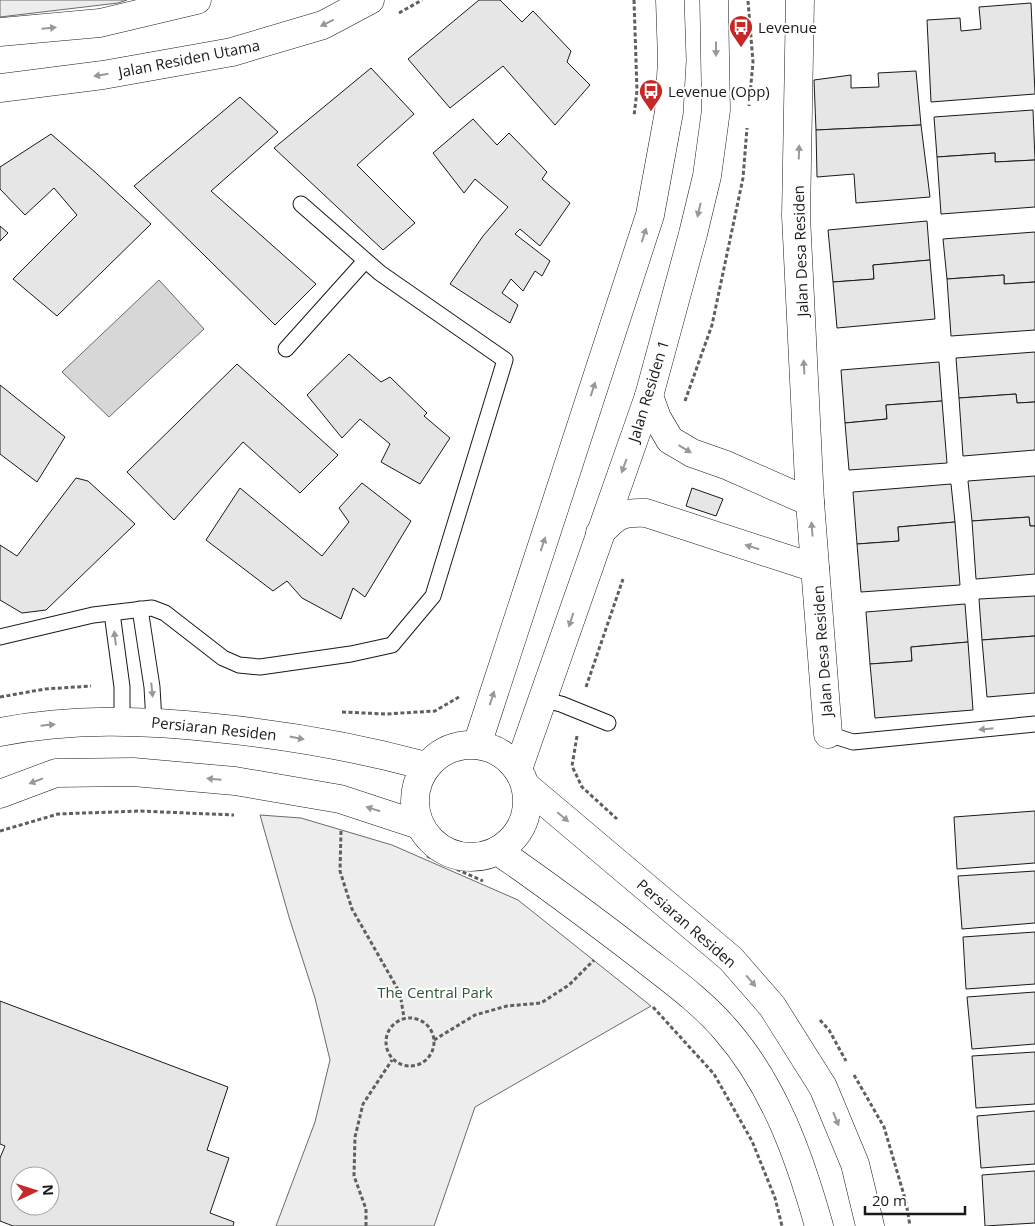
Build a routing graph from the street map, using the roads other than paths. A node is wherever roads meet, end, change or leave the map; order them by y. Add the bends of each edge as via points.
1 (197, 0) edge
2 (370, 0) edge
3 (670, 0) edge
4 (714, 0) edge
5 (800, 0) edge
6 (0, 32) edge
7 (0, 88) edge
8 (301, 204) dead end
9 (365, 261) junction
10 (286, 348) dead end
11 (649, 396) junction
12 (810, 502) junction
13 (600, 533) junction
14 (815, 568) junction
15 (140, 609) junction
16 (112, 613) junction
17 (0, 637) edge
18 (544, 700) junction
19 (122, 721) junction
20 (154, 722) junction
21 (608, 723) dead end
22 (1035, 724) edge
23 (0, 732) edge
24 (828, 734) joint
25 (477, 744) junction
26 (426, 766) junction
27 (522, 777) junction
28 (0, 794) edge
29 (419, 825) junction
30 (498, 851) junction
31 (819, 1226) edge
32 (870, 1226) edge

6 -> 1 street via 100,23
2 -> 7 street, Jalan Residen Utama via 323,26 232,52 103,75
25 -> 3 street via 650,215 668,112 672,60
4 -> 11 street, Jalan Residen 1 via 716,110 707,176
12 -> 5 street, Jalan Desa Residen via 796,216
8 - 9 lane
9 - 10 lane
9 - 15 lane via 505,360 433,596 392,645 260,667 223,658 165,613 152,608
11 -> 12 street via 670,440 692,453
11 -> 13 street, Jalan Residen 1
14 -> 12 street, Jalan Desa Residen
14 -> 13 street, Jalan Desa Residen via 646,513 625,512
13 -> 18 street, Jalan Residen 1
14 - 24 street, Jalan Desa Residen
15 - 16 lane
15 -> 20 lane
16 - 17 lane
19 -> 16 lane via 122,687
18 - 21 lane
18 - 27 street, Jalan Residen 1
19 - 20 street, Persiaran Residen
23 -> 19 street, Persiaran Residen via 50,724
20 -> 26 street, Persiaran Residen via 282,735 370,751
22 -> 24 lane via 853,742
25 - 26 street via 458,745 440,753
25 - 27 street via 506,757
26 - 29 street via 414,794
27 - 30 street via 527,804 523,824 513,839
27 -> 32 street, Persiaran Residen via 731,959 772,1006 824,1087 855,1164
29 -> 28 street via 340,798 234,781 133,772 56,773
29 - 30 street via 437,846 462,857 480,857
30 - 31 street via 681,987 725,1028 752,1065 781,1115

